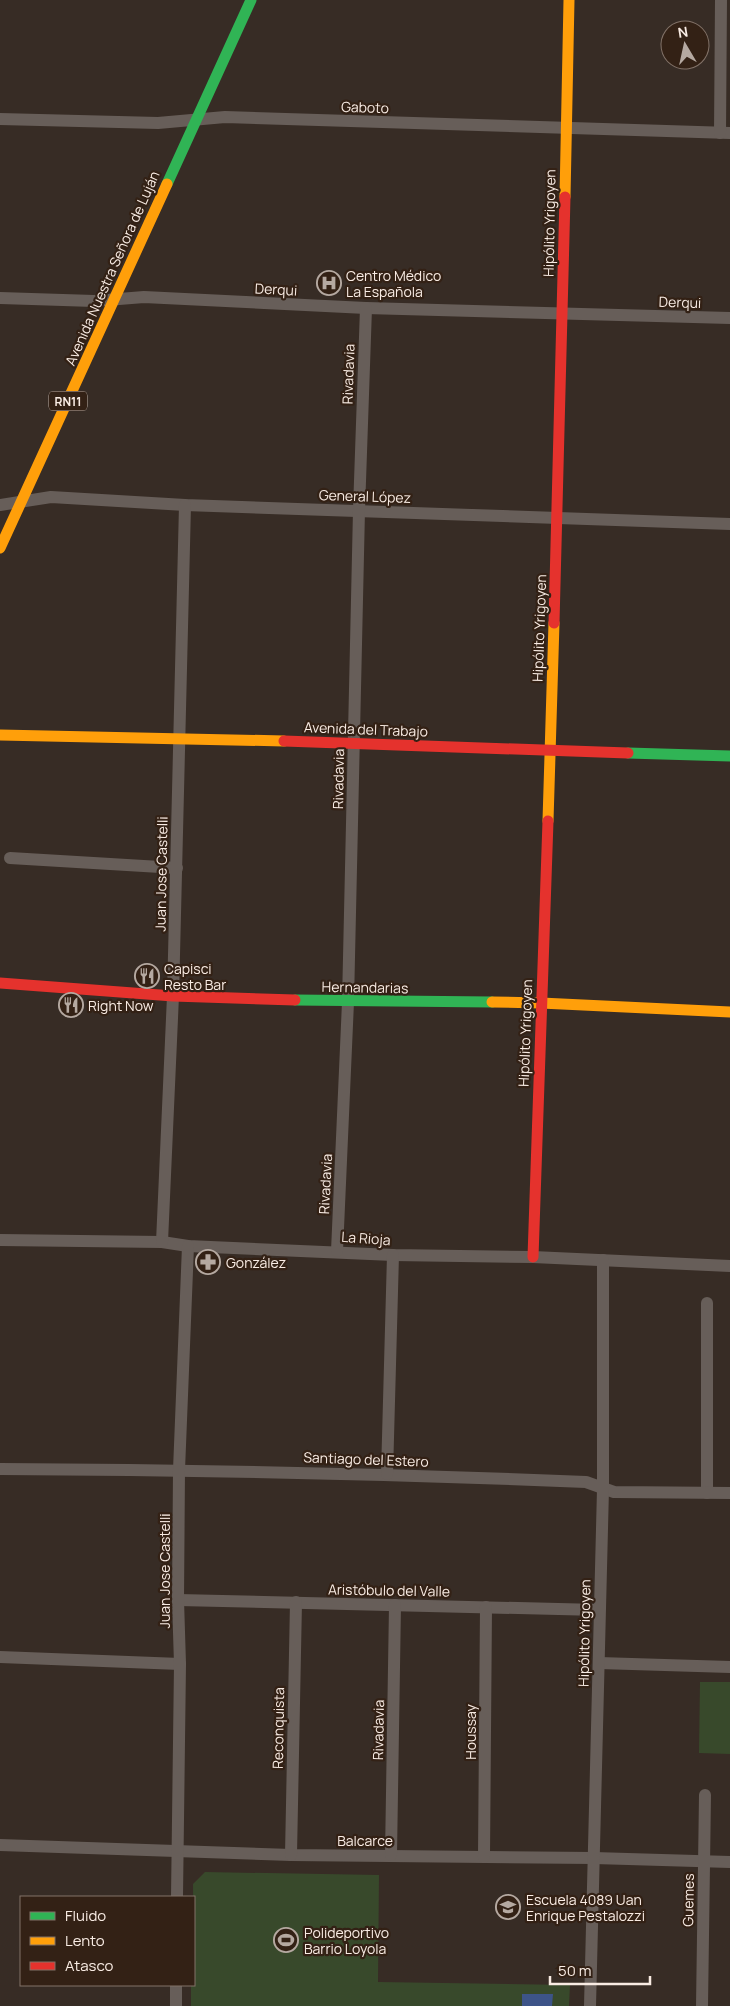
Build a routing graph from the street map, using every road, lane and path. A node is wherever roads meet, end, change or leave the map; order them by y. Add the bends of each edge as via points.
1 (251, 0) edge
2 (568, 0) edge
3 (721, 0) edge
4 (0, 119) edge
5 (196, 120) junction
6 (566, 129) junction
7 (725, 133) edge
8 (0, 298) edge
9 (115, 299) junction
10 (366, 308) junction
11 (562, 313) junction
12 (730, 318) edge
13 (21, 502) junction
14 (0, 505) edge
15 (185, 505) junction
16 (359, 510) junction
17 (558, 518) junction
18 (730, 524) edge
19 (0, 548) edge
20 (0, 735) edge
21 (178, 738) junction
22 (354, 743) junction
23 (551, 750) junction
24 (730, 756) edge
25 (10, 858) dead end
26 (177, 868) junction
27 (0, 983) edge
28 (173, 996) junction
29 (348, 1002) junction
30 (541, 1003) junction
31 (730, 1012) edge
32 (0, 1240) edge
33 (162, 1242) junction
34 (188, 1246) junction
35 (337, 1251) junction
36 (393, 1255) junction
37 (533, 1257) junction
38 (603, 1260) junction
39 (730, 1266) edge
40 (707, 1303) dead end
41 (0, 1469) edge
42 (179, 1470) junction
43 (387, 1474) junction
44 (603, 1489) junction
45 (707, 1493) junction
46 (730, 1494) edge
47 (178, 1600) junction
48 (296, 1602) junction
49 (395, 1605) junction
50 (486, 1607) junction
51 (599, 1610) junction
52 (0, 1657) edge
53 (599, 1663) junction
54 (180, 1664) junction
55 (730, 1668) edge
56 (705, 1795) dead end
57 (0, 1845) edge
58 (178, 1852) junction
59 (290, 1855) junction
60 (391, 1856) junction
61 (484, 1858) junction
62 (594, 1858) junction
63 (704, 1862) junction
64 (730, 1862) edge
65 (177, 1896) edge
66 (176, 1986) edge
67 (176, 2006) edge
68 (590, 2006) edge
69 (702, 2006) edge

1 - 5 street, Avenida Nuestra Señora de Luján / RN11
2 - 6 street, Hipólito Yrigoyen
3 - 7 street
4 - 5 street, Gaboto via 158,124
5 - 6 street, Gaboto via 225,117
5 - 9 street, Avenida Nuestra Señora de Luján / RN11
6 - 7 street, Gaboto
6 - 11 street, Hipólito Yrigoyen
8 - 9 street, Derqui
9 - 10 street, Derqui via 144,297
9 - 13 street, Avenida Nuestra Señora de Luján / RN11
10 - 11 street, Derqui
10 - 16 street, Rivadavia
11 - 12 street, Derqui
11 - 17 street, Hipólito Yrigoyen
13 - 14 street, General López
13 - 15 street, General López via 51,497
13 - 19 street, Avenida Nuestra Señora de Luján / RN11
15 - 16 street, General López
15 - 21 street, Juan Jose Castelli
16 - 17 street, General López
16 - 22 street, Rivadavia
17 - 18 street, General López
17 - 23 street, Hipólito Yrigoyen
20 - 21 street, Avenida del Trabajo
21 - 22 street, Avenida del Trabajo
21 - 26 street, Juan Jose Castelli
22 - 23 street, Avenida del Trabajo
22 - 29 street, Rivadavia
23 - 24 street, Avenida del Trabajo
23 - 30 street, Hipólito Yrigoyen
25 - 26 street
26 - 28 street, Juan Jose Castelli
27 - 28 street, Hernandarias
28 - 29 street, Hernandarias
28 - 33 street, Juan Jose Castelli
29 - 30 street, Hernandarias
29 - 35 street, Rivadavia
30 - 31 street, Hernandarias
30 - 37 street, Hipólito Yrigoyen
32 - 33 street, La Rioja
33 - 34 street, La Rioja
34 - 35 street, La Rioja
34 - 42 street, Juan Jose Castelli
35 - 36 street, La Rioja
36 - 37 street, La Rioja
36 - 43 street
37 - 38 street, La Rioja
38 - 39 street, La Rioja
38 - 44 street, Hipólito Yrigoyen
40 - 45 street
41 - 42 street, Santiago del Estero
42 - 43 street, Santiago del Estero
42 - 47 street, Juan Jose Castelli
43 - 44 street, Santiago del Estero via 586,1482
44 - 45 street, Santiago del Estero via 614,1492
44 - 51 street, Hipólito Yrigoyen
45 - 46 street, Santiago del Estero
47 - 48 street, Aristóbulo del Valle
47 - 54 street, Juan Jose Castelli
48 - 49 street, Aristóbulo del Valle
48 - 59 street, Reconquista
49 - 50 street, Aristóbulo del Valle
49 - 60 street, Rivadavia
50 - 51 street, Aristóbulo del Valle
50 - 61 street, Houssay
51 - 53 street, Hipólito Yrigoyen
52 - 54 street
53 - 55 street
53 - 62 street, Hipólito Yrigoyen
54 - 58 street, Juan Jose Castelli
56 - 63 street, Guemes
57 - 58 street, Balcarce
58 - 59 street, Balcarce
58 - 65 street, Juan Jose Castelli
59 - 60 street, Balcarce
60 - 61 street, Balcarce
61 - 62 street, Balcarce
62 - 63 street, Balcarce
62 - 68 street, Hipólito Yrigoyen
63 - 64 street, Balcarce
63 - 69 street, Guemes
66 - 67 street

